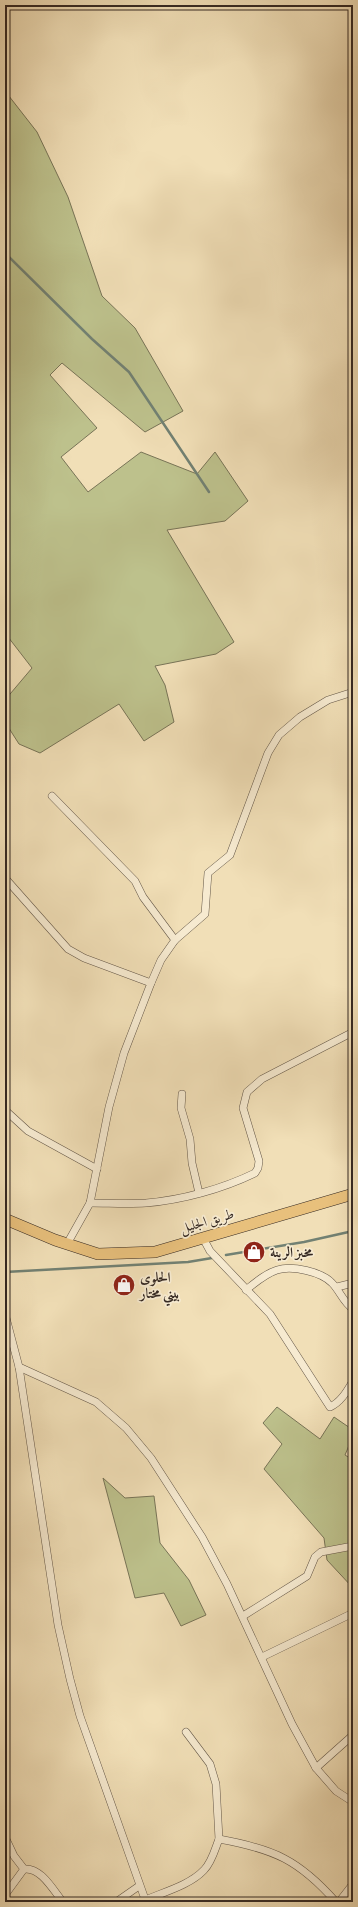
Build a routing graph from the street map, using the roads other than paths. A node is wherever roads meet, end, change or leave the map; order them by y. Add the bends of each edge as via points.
1 (353, 692) edge
2 (52, 796) dead end
3 (5, 878) edge
4 (175, 940) junction
5 (151, 983) junction
6 (353, 1032) edge
7 (182, 1094) dead end
8 (5, 1110) edge
9 (97, 1169) junction
10 (199, 1193) junction
11 (353, 1194) edge
12 (90, 1203) junction
13 (5, 1213) edge
14 (5, 1219) edge
15 (203, 1238) junction
16 (67, 1244) junction
17 (353, 1284) edge
18 (336, 1287) junction
19 (246, 1290) junction
20 (353, 1309) edge
21 (5, 1314) edge
22 (19, 1367) junction
23 (353, 1381) edge
24 (353, 1546) edge
25 (353, 1613) edge
26 (243, 1616) junction
27 (262, 1658) junction
28 (186, 1732) dead end
29 (353, 1736) edge
30 (316, 1768) junction
31 (353, 1802) edge
32 (5, 1837) edge
33 (219, 1839) junction
34 (24, 1869) junction
35 (353, 1884) edge
36 (139, 1886) junction
37 (5, 1895) edge
38 (146, 1901) edge
39 (63, 1902) edge
40 (116, 1902) edge
41 (336, 1902) edge
42 (339, 1902) edge

1 - 4 street via 328,700 300,717 279,736 268,753 230,855 208,873 205,914
2 - 4 street via 135,881 143,897
3 - 5 street via 68,949 84,958
4 - 5 street via 161,960
5 - 9 street via 124,1053 109,1107
6 - 10 street via 262,1079 251,1088 245,1097 243,1108 259,1162 258,1168 249,1176
7 - 10 street via 181,1108 190,1139
8 - 9 street via 28,1131
9 - 12 street
10 - 12 street via 144,1203
11 - 15 main road, طريق الجليل
12 - 16 street
13 - 16 main road, طريق الجليل via 53,1234
14 - 16 main road, طريق الجليل
15 - 16 main road, طريق الجليل via 155,1252 128,1254 98,1254
15 - 19 street via 210,1251
17 - 18 street
18 - 19 street via 323,1275 289,1269 268,1274
18 - 20 street
19 - 23 street via 270,1314 330,1407 345,1394
21 - 22 street
22 - 26 street via 96,1402 126,1428 151,1458 202,1536
22 - 36 street via 58,1625 70,1679 80,1716
24 - 26 street via 321,1552 315,1557 306,1576
25 - 27 street
26 - 27 street
27 - 30 street via 292,1724
28 - 33 street via 210,1764 216,1784
29 - 30 street
30 - 31 street via 336,1791
32 - 34 street
33 - 38 street via 204,1870 192,1879
33 - 41 street via 249,1844 278,1855 300,1867
34 - 37 street
34 - 39 street via 31,1868 38,1872
35 - 42 street
36 - 38 street
36 - 40 street

